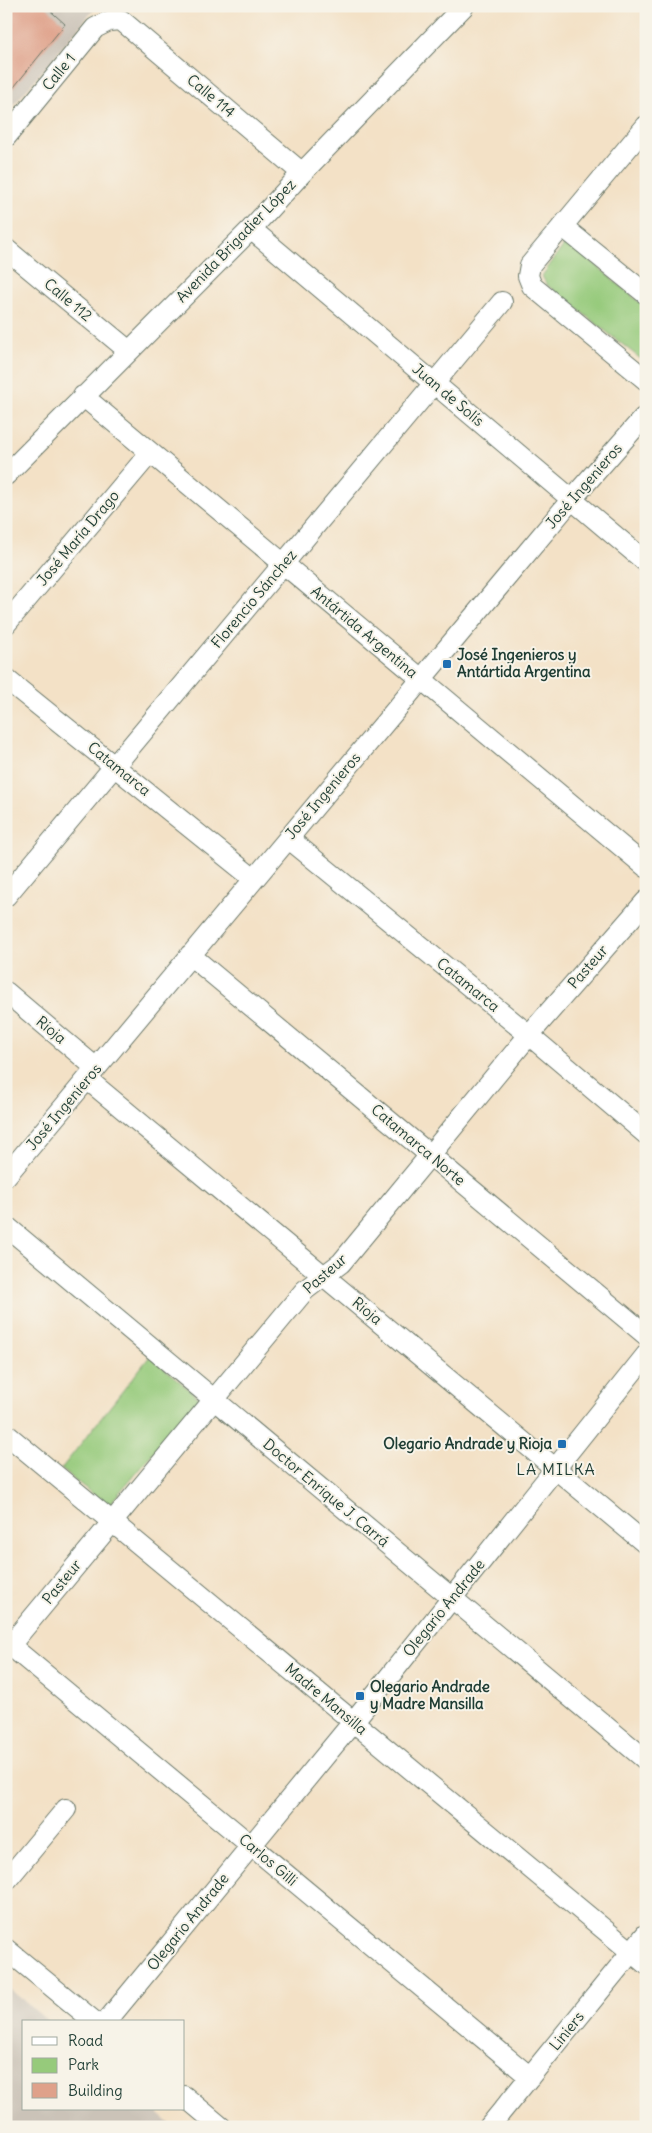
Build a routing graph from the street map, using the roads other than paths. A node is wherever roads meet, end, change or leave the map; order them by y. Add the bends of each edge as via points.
1 (464, 6) edge
2 (121, 20) joint
3 (646, 126) edge
4 (6, 137) edge
5 (302, 173) junction
6 (562, 226) junction
7 (251, 229) junction
8 (6, 249) edge
9 (646, 294) edge
10 (502, 302) dead end
11 (129, 351) junction
12 (646, 380) edge
13 (434, 383) junction
14 (83, 396) junction
15 (645, 412) edge
16 (150, 453) junction
17 (6, 475) edge
18 (572, 499) junction
19 (646, 562) edge
20 (283, 564) junction
21 (6, 624) edge
22 (6, 679) edge
23 (421, 679) junction
24 (114, 766) junction
25 (288, 838) junction
26 (646, 867) edge
27 (254, 879) junction
28 (6, 896) edge
29 (646, 901) edge
30 (190, 955) junction
31 (6, 992) edge
32 (529, 1035) junction
33 (92, 1073) junction
34 (646, 1134) edge
35 (430, 1154) junction
36 (6, 1176) edge
37 (6, 1226) edge
38 (324, 1275) junction
39 (646, 1335) edge
40 (646, 1355) edge
41 (214, 1399) junction
42 (6, 1434) edge
43 (556, 1469) junction
44 (112, 1522) junction
45 (646, 1544) edge
46 (452, 1598) junction
47 (8, 1646) edge
48 (353, 1722) junction
49 (646, 1760) edge
50 (66, 1809) dead end
51 (250, 1846) junction
52 (6, 1881) edge
53 (646, 1934) edge
54 (6, 1949) edge
55 (638, 1958) edge
56 (93, 2020) edge
57 (108, 2020) edge
58 (530, 2077) junction
59 (185, 2097) edge
60 (221, 2127) edge
61 (489, 2127) edge

1 - 5 street, Avenida Brigadier López
2 - 4 street, Calle 1 via 109,21 95,28
2 - 5 street, Calle 114
3 - 6 street
5 - 7 street, Avenida Brigadier López
6 - 9 street
6 - 12 street via 530,265 528,276 532,286
7 - 11 street, Avenida Brigadier López
7 - 13 street, Juan de Solís
8 - 11 street, Calle 112
10 - 13 street, Florencio Sánchez
11 - 14 street, Avenida Brigadier López
13 - 18 street, Juan de Solís
13 - 20 street, Florencio Sánchez
14 - 16 street, Antártida Argentina
14 - 17 street, Avenida Brigadier López
15 - 18 street, José Ingenieros
16 - 20 street, Antártida Argentina
16 - 21 street, José María Drago
18 - 19 street, Juan de Solís
18 - 23 street, José Ingenieros
20 - 23 street, Antártida Argentina
20 - 24 street, Florencio Sánchez
22 - 24 street, Catamarca
23 - 25 street, José Ingenieros
23 - 26 street, Antártida Argentina
24 - 27 street, Catamarca
24 - 28 street, Florencio Sánchez
25 - 27 street, José Ingenieros
25 - 32 street, Catamarca
27 - 30 street, José Ingenieros
29 - 32 street, Pasteur
30 - 33 street, José Ingenieros
30 - 35 street, Catamarca Norte
31 - 33 street, Rioja
32 - 34 street, Catamarca
32 - 35 street, Pasteur
33 - 36 street, José Ingenieros
33 - 38 street, Rioja
35 - 38 street, Pasteur via 341,1264
35 - 39 street, Catamarca Norte
37 - 41 street, Doctor Enrique J. Carrá
38 - 41 street, Pasteur via 305,1290
38 - 43 street, Rioja
40 - 43 street, Olegario Andrade
41 - 44 street, Pasteur
41 - 46 street, Doctor Enrique J. Carrá
42 - 44 street, Madre Mansilla
43 - 45 street, Rioja
43 - 46 street, Olegario Andrade
44 - 47 street, Pasteur
44 - 48 street, Madre Mansilla
46 - 48 street, Olegario Andrade
46 - 49 street, Doctor Enrique J. Carrá
47 - 51 street, Carlos Gilli
48 - 51 street, Olegario Andrade
48 - 55 street, Madre Mansilla
50 - 52 street
51 - 57 street, Olegario Andrade
51 - 58 street, Carlos Gilli
53 - 55 street, Liniers
54 - 56 street
55 - 58 street, Liniers
58 - 61 street, Liniers
59 - 60 street

